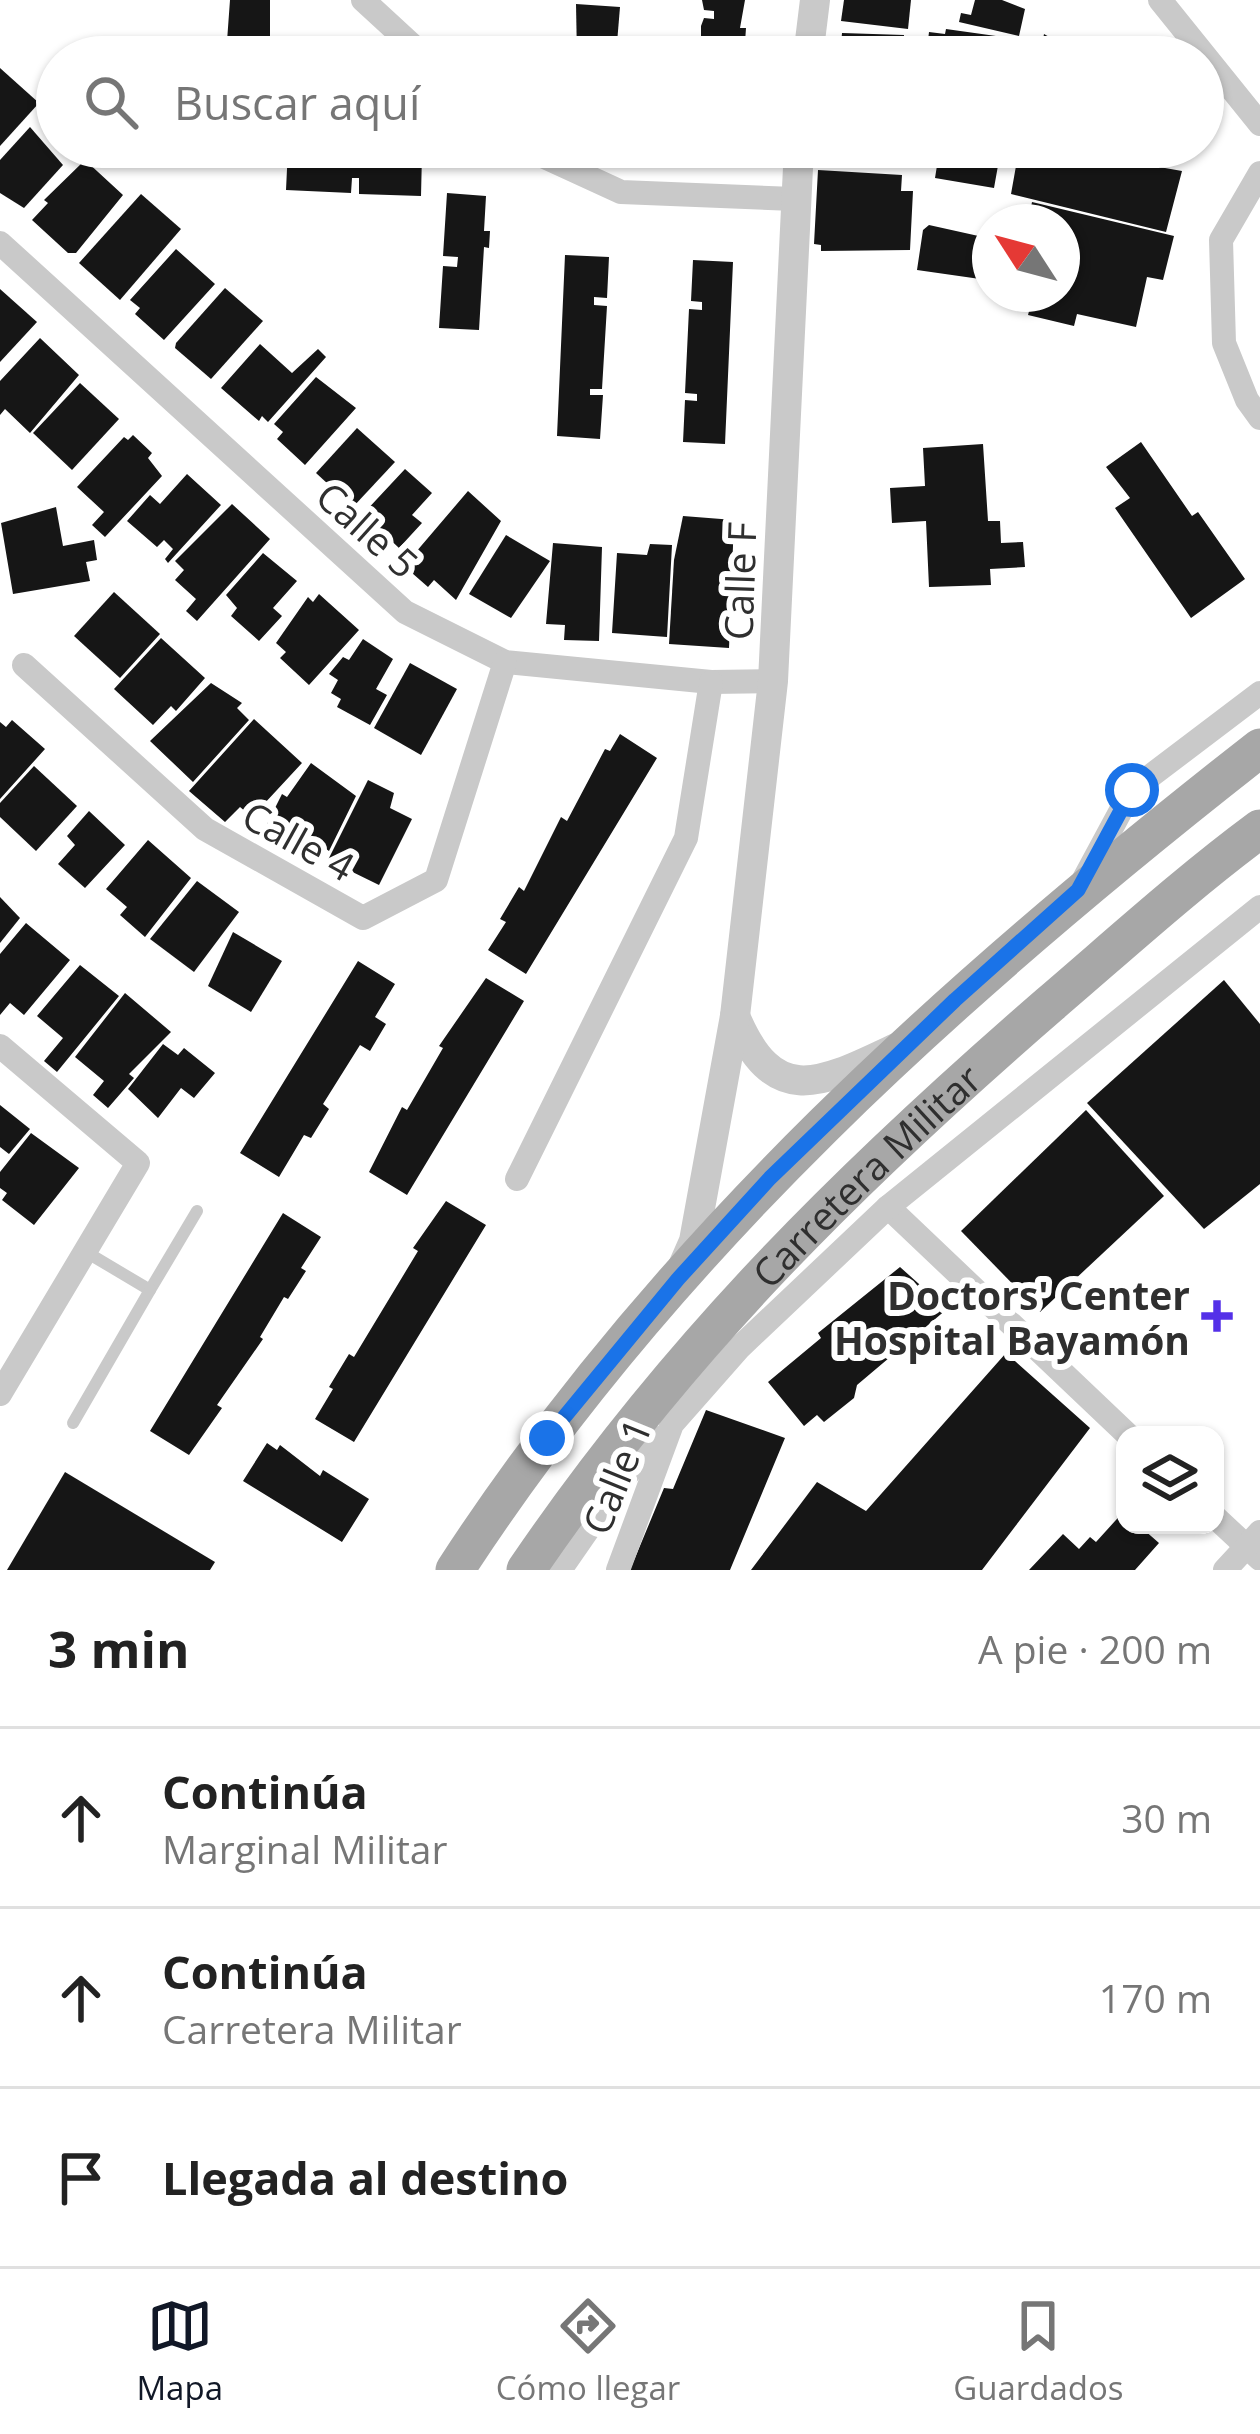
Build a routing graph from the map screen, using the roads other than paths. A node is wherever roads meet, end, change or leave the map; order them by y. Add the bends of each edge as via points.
1 (363, 0) edge
2 (815, 0) edge
3 (1160, 0) edge
4 (402, 36) edge
5 (811, 36) edge
6 (1189, 36) edge
7 (1224, 79) edge
8 (1260, 124) edge
9 (569, 168) edge
10 (797, 168) edge
11 (1260, 173) edge
12 (794, 200) junction
13 (0, 243) edge
14 (1260, 418) edge
15 (505, 662) junction
16 (24, 665) dead end
17 (773, 681) junction
18 (711, 682) junction
19 (1260, 693) edge
20 (1260, 748) edge
21 (1260, 829) edge
22 (1078, 890) junction
23 (1260, 907) edge
24 (735, 1016) junction
25 (912, 1040) junction
26 (0, 1046) edge
27 (517, 1179) dead end
28 (889, 1207) junction
29 (197, 1211) dead end
30 (86, 1252) junction
31 (678, 1279) junction
32 (150, 1290) junction
33 (0, 1394) edge
34 (73, 1423) dead end
35 (672, 1424) junction
36 (1120, 1426) edge
37 (1224, 1524) edge
38 (1255, 1546) edge
39 (455, 1570) edge
40 (526, 1570) edge
41 (560, 1570) edge
42 (618, 1570) edge
43 (1226, 1570) edge

1 - 4 street
2 - 5 street
3 - 6 street
7 - 8 street
9 - 12 street via 621,192
10 - 12 street, Calle F
11 - 14 street via 1221,240 1224,343
12 - 17 street, Calle F
13 - 15 street, Calle 5 via 405,612
15 - 16 street, Calle 4 via 436,880 362,917 205,829
15 - 18 street, Calle 5
17 - 18 street, Calle 5
17 - 24 street, Calle F
18 - 27 street via 686,838
19 - 22 street via 1132,790
20 - 22 main road, Carretera Militar
21 - 40 main road, Carretera Militar via 813,1219 639,1410
22 - 25 main road, Carretera Militar
23 - 28 street, Calle 1
24 - 25 street via 768,1071 808,1082
24 - 31 street, Calle F via 694,1240
25 - 31 main road, Carretera Militar
26 - 30 street via 138,1163
28 - 35 street, Calle 1 via 739,1348
28 - 36 street
29 - 32 lane
30 - 32 lane
30 - 33 street
31 - 39 main road, Carretera Militar via 547,1438
32 - 34 lane
35 - 41 street
35 - 42 street, Calle 1
37 - 38 street
38 - 43 street

